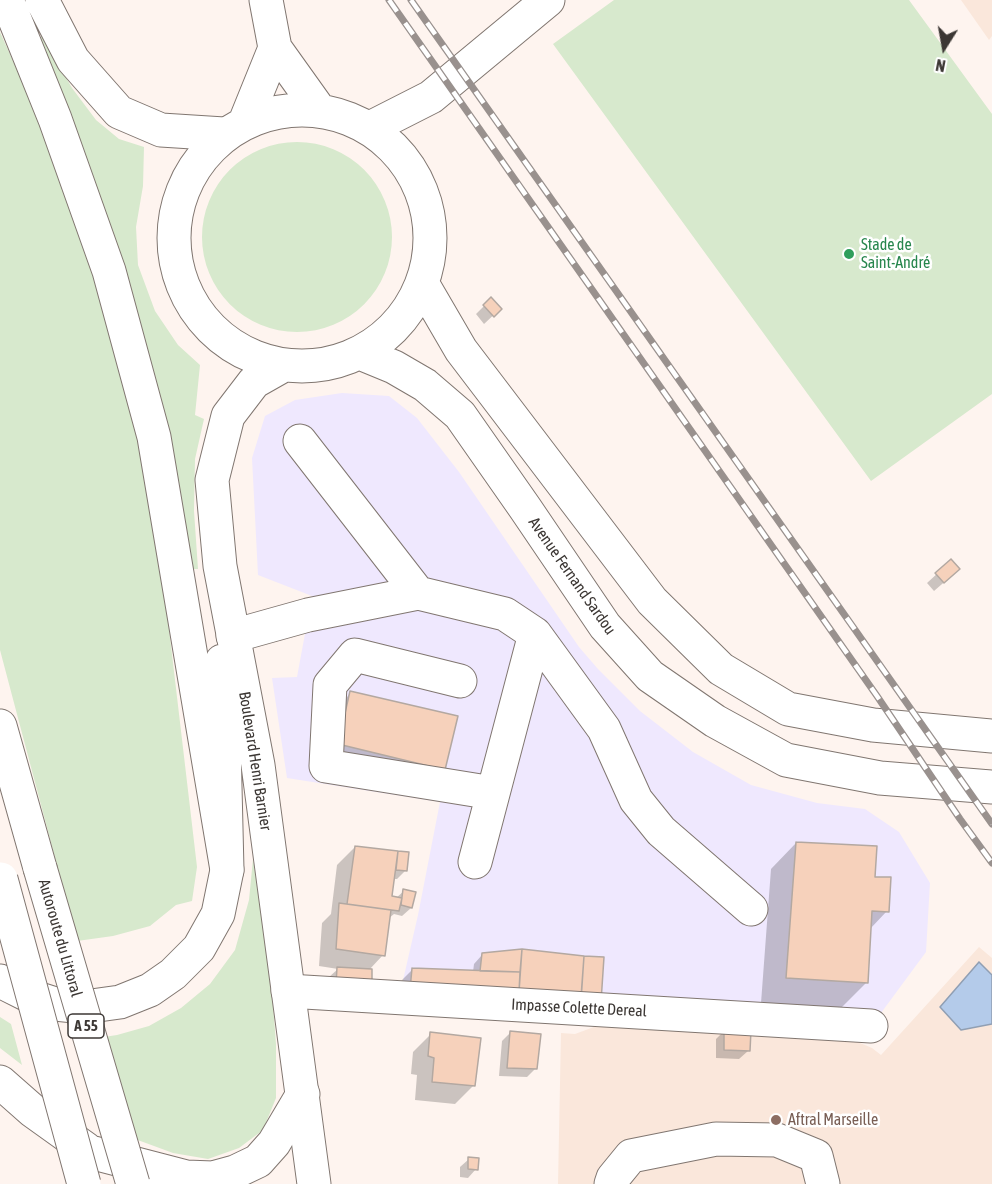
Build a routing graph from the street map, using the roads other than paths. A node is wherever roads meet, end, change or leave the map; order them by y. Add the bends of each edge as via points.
1 (7, 0) edge
2 (42, 0) edge
3 (266, 0) edge
4 (548, 0) edge
5 (275, 48) junction
6 (320, 111) junction
7 (235, 128) junction
8 (370, 128) junction
9 (422, 284) junction
10 (360, 353) junction
11 (284, 365) junction
12 (300, 441) dead end
13 (220, 566) junction
14 (418, 593) junction
15 (534, 633) junction
16 (233, 636) junction
17 (460, 681) dead end
18 (0, 726) edge
19 (992, 736) edge
20 (992, 787) edge
21 (493, 793) junction
22 (475, 862) dead end
23 (227, 870) junction
24 (1, 878) edge
25 (751, 909) dead end
26 (0, 981) edge
27 (288, 991) junction
28 (871, 1026) dead end
29 (0, 1082) edge
30 (303, 1094) junction
31 (90, 1152) junction
32 (84, 1184) edge
33 (131, 1184) edge
34 (314, 1184) edge
35 (611, 1184) edge
36 (823, 1184) edge

1 - 23 main road via 55,119 109,271 154,437
2 - 7 main road via 73,60 119,112 161,129
3 - 5 main road
4 - 8 main road via 431,97
5 - 6 main road
5 - 7 main road
6 - 7 main road via 294,109 269,113
6 - 8 main road
7 - 11 main road via 194,165 176,205 175,258 183,290 207,326 242,352
8 - 9 main road via 396,151 417,180 428,213 430,249
9 - 10 main road via 407,311 386,335
9 - 19 main road via 460,350 652,601 721,669 788,709 873,724
10 - 11 main road via 323,365
10 - 20 main road, Avenue Fernand Sardou via 405,373 460,415 604,626 650,676 706,715 786,760 880,778
11 - 13 main road, Boulevard Henri Barnier via 254,382 228,416 212,480
12 - 14 main road
13 - 16 main road, Boulevard Henri Barnier
13 - 23 main road
14 - 15 main road via 505,614
14 - 16 main road via 308,615
15 - 21 main road
15 - 25 main road via 604,729 636,800 661,831
16 - 27 main road, Boulevard Henri Barnier via 258,765
17 - 21 main road via 355,655 330,685 326,766
18 - 33 main road, Autoroute du Littoral / A 55, bridge
21 - 22 main road
23 - 26 main road via 218,914 199,948 150,990 120,1002 84,1007 55,1004
24 - 32 main road, A 55, bridge
27 - 28 main road, Impasse Colette Dereal
27 - 30 main road, Boulevard Henri Barnier
29 - 31 main road
30 - 31 main road via 274,1143 258,1161 213,1178 186,1177
30 - 34 main road, Boulevard Henri Barnier
31 - 33 main road
35 - 36 main road via 631,1156 716,1140 777,1140 816,1156

